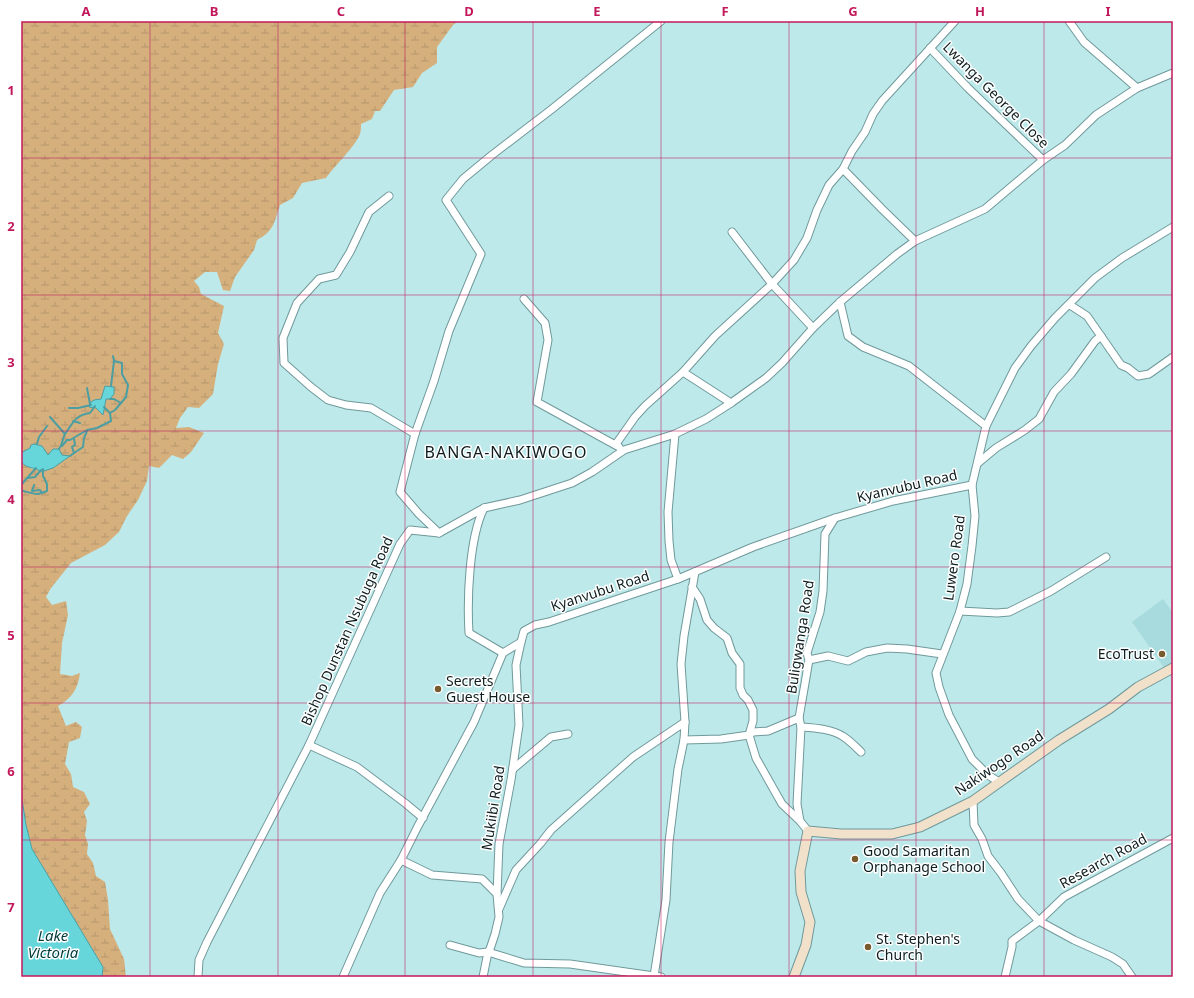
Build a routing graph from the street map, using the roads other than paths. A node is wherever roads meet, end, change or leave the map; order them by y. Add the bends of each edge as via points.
1 (661, 21) edge
2 (955, 21) edge
3 (1069, 21) edge
4 (930, 48) junction
5 (1173, 73) edge
6 (1137, 88) junction
7 (1043, 160) junction
8 (843, 168) junction
9 (389, 196) dead end
10 (1173, 227) edge
11 (732, 232) dead end
12 (915, 241) junction
13 (772, 284) junction
14 (524, 299) dead end
15 (840, 302) junction
16 (1070, 305) junction
17 (813, 328) junction
18 (1101, 336) junction
19 (1173, 357) edge
20 (683, 372) junction
21 (731, 403) junction
22 (986, 426) junction
23 (415, 434) junction
24 (675, 434) junction
25 (616, 444) junction
26 (624, 450) junction
27 (978, 463) junction
28 (972, 485) junction
29 (484, 508) junction
30 (835, 518) junction
31 (439, 533) junction
32 (1106, 557) dead end
33 (695, 572) junction
34 (678, 579) junction
35 (692, 587) junction
36 (960, 611) junction
37 (521, 642) junction
38 (503, 653) junction
39 (942, 654) junction
40 (809, 660) junction
41 (1173, 668) edge
42 (800, 718) junction
43 (685, 722) junction
44 (801, 727) junction
45 (568, 734) dead end
46 (749, 735) junction
47 (684, 740) junction
48 (309, 745) junction
49 (861, 752) dead end
50 (513, 769) junction
51 (999, 782) junction
52 (973, 801) junction
53 (423, 818) junction
54 (800, 821) junction
55 (808, 831) junction
56 (1173, 838) edge
57 (401, 860) junction
58 (497, 894) junction
59 (499, 910) junction
60 (1039, 921) junction
61 (450, 945) dead end
62 (488, 952) junction
63 (608, 969) junction
64 (654, 976) junction
65 (198, 977) edge
66 (343, 977) edge
67 (484, 977) edge
68 (606, 977) edge
69 (662, 977) edge
70 (794, 977) edge
71 (1005, 977) edge
72 (1132, 977) edge

1 - 23 street via 492,155 464,179 446,200 482,254 449,330
2 - 4 street
3 - 6 street via 1084,42
4 - 7 street, Lwanga George Close
4 - 8 street via 882,100
5 - 6 street
6 - 7 street via 1096,115
7 - 12 street via 985,209
8 - 12 street
8 - 13 street via 829,185 794,260
9 - 23 street via 369,212 350,252 336,274 319,280 297,303 283,338 284,363 328,400 371,408
10 - 16 street, Luwero Road via 1095,278
11 - 13 street
12 - 15 street
13 - 17 street
13 - 20 street via 715,336
14 - 25 street via 545,323 548,340 536,402
15 - 17 street
15 - 22 street via 848,336 863,347 909,366
16 - 18 street via 1087,316
16 - 22 street, Luwero Road via 1055,318 1015,368
17 - 21 street via 766,378
18 - 19 street via 1121,365 1138,376 1149,374
18 - 27 street via 1054,392 1039,420
20 - 21 street
20 - 25 street via 645,406
21 - 24 street
22 - 27 street, Luwero Road
23 - 31 street via 400,492
24 - 26 street
24 - 34 street via 668,512 671,560
25 - 26 street
26 - 29 street via 572,483 520,500
27 - 28 street, Luwero Road
28 - 30 street, Kyanvubu Road via 893,501
28 - 36 street, Luwero Road via 975,516 967,584
29 - 31 street
29 - 38 street via 474,542 468,633
30 - 33 street, Kyanvubu Road via 753,547
30 - 40 street, Buligwanga Road via 825,534 824,591 807,653
31 - 48 street, Bishop Dunstan Nsubuga Road via 410,530 404,536
32 - 36 street via 1051,591 1009,612 997,614
33 - 34 street, Kyanvubu Road
33 - 35 street
34 - 37 street, Kyanvubu Road via 535,625 524,631
35 - 43 street via 681,664
35 - 46 street via 700,599 707,620 727,638 732,654 740,664 740,688 753,710
36 - 39 street, Luwero Road
37 - 38 street, Kyanvubu Road
37 - 50 street, Mukiibi Road via 516,665 519,725
38 - 53 street via 474,722
39 - 40 street via 887,648 866,652 848,661 828,656
39 - 51 street, Luwero Road via 936,673 950,715 972,759
40 - 42 street, Buligwanga Road
41 - 51 street, Nakiwogo Road via 1138,688
42 - 44 street, Buligwanga Road
42 - 46 street via 768,731 753,732
43 - 47 street
43 - 59 street via 634,758 551,830 516,870
44 - 49 street via 819,728 835,733
44 - 54 street, Buligwanga Road via 797,804
45 - 50 street via 551,737
46 - 47 street
46 - 54 street via 756,758 782,804
47 - 64 street via 678,769 666,900
48 - 53 street via 357,767
48 - 65 street, Bishop Dunstan Nsubuga Road via 207,942 199,960
50 - 58 street, Mukiibi Road via 499,844
51 - 52 street, Nakiwogo Road
52 - 55 street, Nakiwogo Road via 920,827 892,834
52 - 60 street via 974,825 988,856 1018,899
53 - 57 street
54 - 55 street
55 - 70 street via 800,870 801,892 810,922 806,945
56 - 60 street, Research Road via 1064,897
57 - 58 street via 432,875 482,878
57 - 66 street via 380,893
58 - 59 street, Mukiibi Road
59 - 62 street, Mukiibi Road via 495,934
60 - 71 street, Research Road via 1012,941
60 - 72 street via 1112,957 1123,964
61 - 62 street via 474,952
62 - 63 street via 524,962
62 - 67 street, Mukiibi Road
63 - 64 street
63 - 68 street
64 - 69 street

